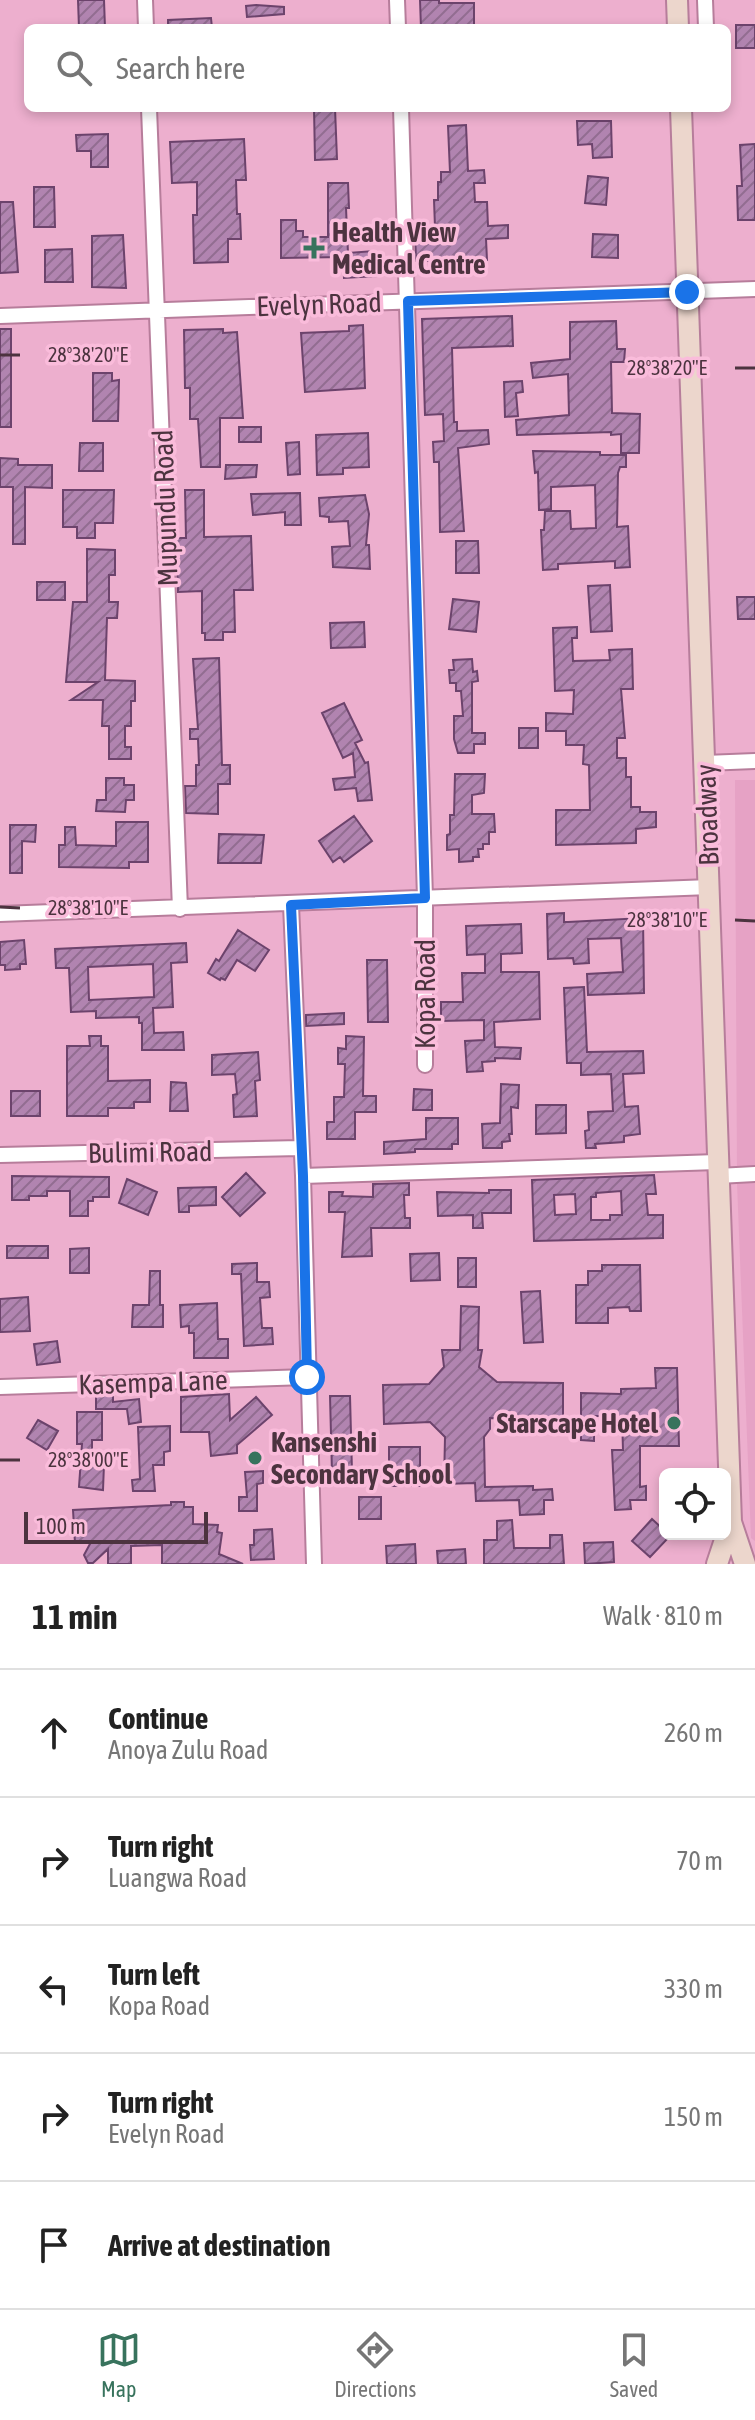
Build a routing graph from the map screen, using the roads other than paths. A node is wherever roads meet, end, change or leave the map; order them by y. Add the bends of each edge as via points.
1 (145, 0) edge
2 (397, 0) edge
3 (677, 0) edge
4 (705, 0) edge
5 (146, 24) edge
6 (398, 24) edge
7 (678, 24) edge
8 (706, 24) edge
9 (149, 112) edge
10 (401, 112) edge
11 (681, 112) edge
12 (755, 289) edge
13 (687, 292) junction
14 (408, 301) junction
15 (158, 310) junction
16 (0, 316) edge
17 (755, 761) edge
18 (705, 763) junction
19 (710, 887) junction
20 (425, 898) junction
21 (291, 905) junction
22 (180, 909) junction
23 (0, 914) edge
24 (425, 1065) dead end
25 (300, 1148) junction
26 (0, 1155) edge
27 (717, 1169) junction
28 (755, 1174) edge
29 (303, 1176) junction
30 (307, 1377) junction
31 (0, 1387) edge
32 (729, 1468) edge
33 (731, 1522) edge
34 (725, 1540) edge
35 (314, 1564) edge
36 (717, 1564) edge
37 (745, 1564) edge

1 - 5 street
2 - 6 street
3 - 7 main road
4 - 8 street
9 - 15 street, Mupundu Road
10 - 14 street, Kopa Road
11 - 13 main road, Broadway
12 - 13 street, Evelyn Road
13 - 14 street, Evelyn Road
13 - 18 main road, Broadway
14 - 15 street, Evelyn Road
14 - 20 street, Kopa Road
15 - 16 street, Evelyn Road
15 - 22 street, Mupundu Road
17 - 18 street
18 - 19 main road, Broadway
19 - 20 street
19 - 27 main road, Broadway
20 - 21 street
20 - 24 street, Kopa Road
21 - 22 street
21 - 25 street
22 - 23 street
25 - 26 street, Bulimi Road
25 - 29 street
27 - 28 street
27 - 29 street
27 - 32 main road, Broadway
29 - 30 street
30 - 31 street, Kasempa Lane
30 - 35 street
33 - 37 main road
34 - 36 main road

